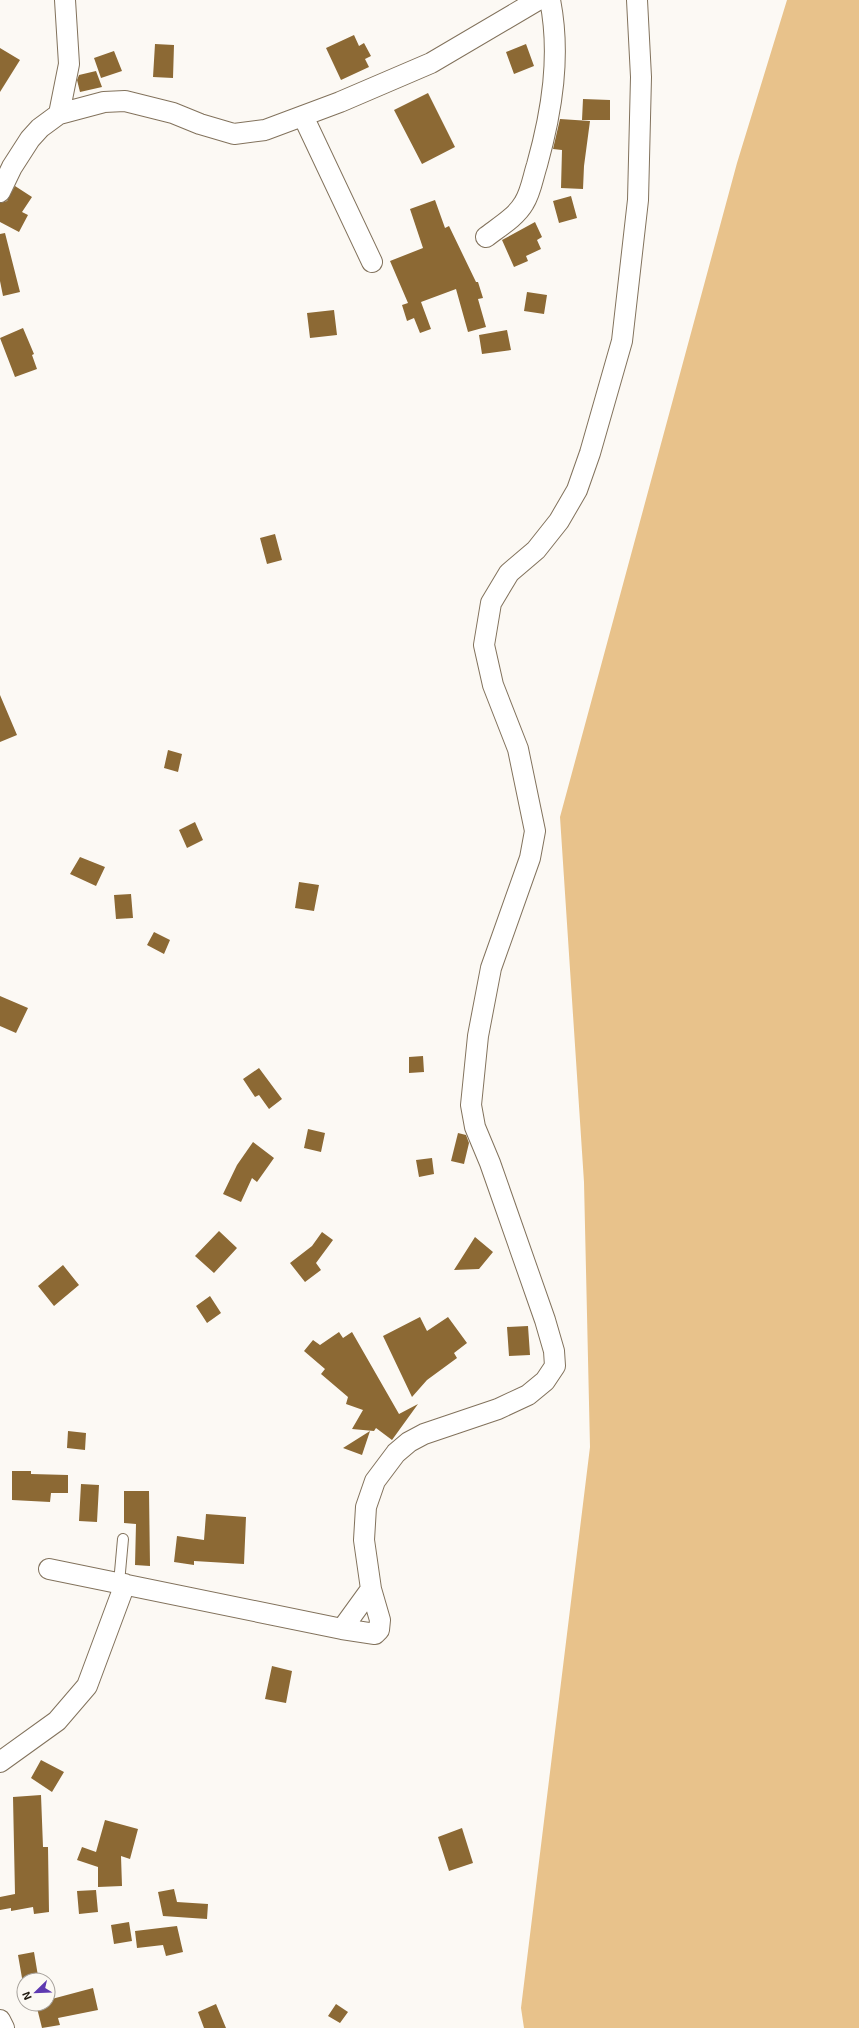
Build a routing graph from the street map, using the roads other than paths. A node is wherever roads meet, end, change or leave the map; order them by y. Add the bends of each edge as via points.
1 (65, 0) edge
2 (538, 0) edge
3 (550, 0) edge
4 (636, 0) edge
5 (59, 114) junction
6 (303, 116) junction
7 (0, 192) edge
8 (486, 237) dead end
9 (372, 262) dead end
10 (123, 1539) dead end
11 (50, 1569) dead end
12 (122, 1584) junction
13 (371, 1589) junction
14 (342, 1629) junction
15 (0, 1762) edge
16 (0, 2020) edge
17 (4, 2028) edge

1 - 5 street via 69,64
2 - 6 street via 431,63
3 - 8 street via 555,25 556,54 545,135 525,202 517,212
4 - 13 street via 641,77 638,200 622,342 578,490 559,521 536,550 510,573 491,603 484,646 493,685 518,749 535,830 530,858 491,968 478,1036 471,1105 475,1127 545,1320 554,1351 555,1366 545,1381 528,1395 498,1409 424,1434 396,1453 375,1481 366,1507 364,1540
5 - 6 street via 104,102 125,101 173,113 234,134 265,130
5 - 7 street via 30,139
6 - 9 street
10 - 12 lane
11 - 12 street
12 - 14 street
12 - 15 street via 87,1686 58,1720
13 - 14 street
13 - 14 street via 380,1620 379,1630 375,1634 369,1634
16 - 17 street

